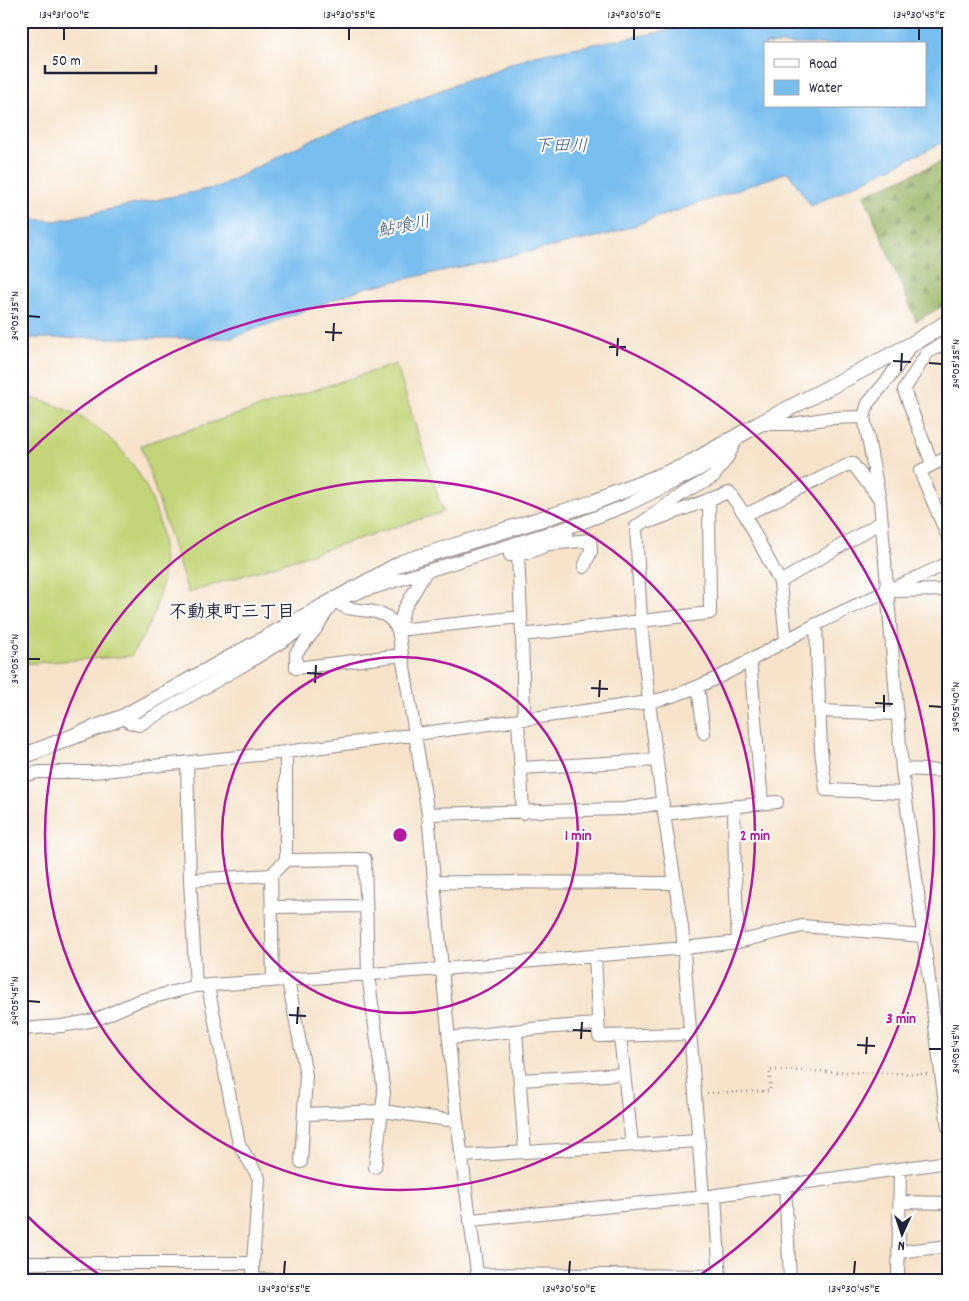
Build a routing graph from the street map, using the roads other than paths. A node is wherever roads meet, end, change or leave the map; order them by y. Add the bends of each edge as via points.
1 (946, 324) edge
2 (948, 341) edge
3 (912, 344) junction
4 (864, 417) junction
5 (760, 424) junction
6 (738, 436) junction
7 (948, 456) edge
8 (932, 464) junction
9 (709, 499) junction
10 (880, 500) junction
11 (592, 503) junction
12 (745, 515) junction
13 (881, 522) junction
14 (581, 523) junction
15 (636, 527) junction
16 (948, 537) edge
17 (548, 544) junction
18 (483, 554) junction
19 (518, 556) junction
20 (948, 564) edge
21 (584, 567) dead end
22 (426, 572) junction
23 (780, 582) junction
24 (948, 590) edge
25 (888, 591) junction
26 (334, 600) junction
27 (326, 614) junction
28 (521, 617) junction
29 (641, 622) junction
30 (816, 624) junction
31 (398, 630) junction
32 (522, 635) junction
33 (786, 640) junction
34 (402, 655) junction
35 (750, 659) junction
36 (698, 687) junction
37 (649, 702) junction
38 (820, 711) junction
39 (898, 714) junction
40 (123, 717) junction
41 (521, 720) junction
42 (704, 733) dead end
43 (416, 734) junction
44 (286, 752) junction
45 (21, 757) edge
46 (656, 760) junction
47 (187, 762) junction
48 (521, 768) junction
49 (902, 769) junction
50 (948, 771) edge
51 (21, 775) edge
52 (905, 793) junction
53 (777, 802) dead end
54 (762, 803) junction
55 (734, 806) junction
56 (663, 808) junction
57 (523, 813) junction
58 (428, 814) junction
59 (286, 860) junction
60 (271, 875) junction
61 (190, 880) junction
62 (434, 882) junction
63 (675, 884) junction
64 (366, 906) junction
65 (273, 907) junction
66 (923, 936) junction
67 (738, 942) junction
68 (684, 948) junction
69 (595, 956) junction
70 (442, 969) junction
71 (368, 974) junction
72 (273, 980) junction
73 (288, 980) junction
74 (202, 986) junction
75 (598, 1024) junction
76 (948, 1024) edge
77 (934, 1025) junction
78 (21, 1029) edge
79 (516, 1031) junction
80 (690, 1034) junction
81 (620, 1036) junction
82 (449, 1038) junction
83 (624, 1074) junction
84 (520, 1080) junction
85 (382, 1111) junction
86 (305, 1114) junction
87 (457, 1121) junction
88 (948, 1128) edge
89 (698, 1141) junction
90 (632, 1145) junction
91 (525, 1152) junction
92 (462, 1156) junction
93 (947, 1159) edge
94 (301, 1162) dead end
95 (375, 1167) dead end
96 (900, 1169) junction
97 (785, 1186) junction
98 (709, 1196) junction
99 (900, 1202) junction
100 (948, 1203) edge
101 (471, 1220) junction
102 (948, 1246) edge
103 (898, 1252) junction
104 (21, 1263) edge
105 (253, 1264) junction
106 (477, 1277) edge
107 (720, 1278) edge
108 (253, 1279) edge
109 (273, 1280) edge
110 (790, 1280) edge
111 (898, 1280) edge

1 - 3 street
2 - 8 street via 927,353 904,390
3 - 4 street via 868,403
3 - 5 street
4 - 5 street
4 - 10 street
5 - 6 street
6 - 11 street via 685,466
6 - 14 street via 712,463 626,506
6 - 15 street via 714,476
7 - 8 street
8 - 16 street via 920,470
9 - 12 street via 729,492
9 - 15 street
9 - 29 street via 710,613
10 - 12 street via 852,462
10 - 13 street
11 - 14 street
11 - 26 street via 403,562
12 - 23 street
13 - 23 street
13 - 25 street
14 - 17 street
14 - 18 street
15 - 29 street
17 - 19 street
17 - 21 street via 590,540 592,551
18 - 19 street
18 - 22 street
19 - 28 street
20 - 25 street
22 - 26 street
22 - 31 street via 404,609
23 - 33 street
24 - 25 street
25 - 30 street
25 - 39 street
26 - 27 street
26 - 31 street via 347,608 374,611 393,620
26 - 40 street
27 - 34 street via 296,653 296,668
27 - 40 street via 139,725
28 - 31 street
28 - 32 street
29 - 32 street
29 - 37 street
30 - 33 street
30 - 38 street
31 - 34 street
32 - 41 street
33 - 35 street
34 - 43 street
35 - 36 street
35 - 54 street
36 - 37 street
36 - 42 street
37 - 41 street
37 - 46 street
38 - 39 street
38 - 52 street via 826,790
39 - 49 street
40 - 45 street
41 - 43 street
41 - 48 street
43 - 44 street
43 - 58 street
44 - 47 street
44 - 59 street
46 - 48 street
46 - 56 street
47 - 51 street via 94,772
47 - 61 street
48 - 57 street
49 - 50 street
49 - 52 street
52 - 66 street
53 - 54 street
54 - 55 street
55 - 56 street
55 - 67 street
56 - 57 street
56 - 63 street
57 - 58 street
58 - 62 street
59 - 60 street
59 - 64 street via 365,859
60 - 61 street
60 - 65 street
61 - 74 street
62 - 63 street
62 - 70 street
63 - 68 street
64 - 65 street
64 - 71 street
65 - 72 street
66 - 67 street via 802,926
66 - 77 street
67 - 68 street
68 - 69 street
68 - 80 street
69 - 70 street
69 - 75 street
70 - 71 street
70 - 82 street
71 - 73 street
71 - 85 street via 384,1094
72 - 73 street
72 - 74 street
73 - 86 street via 306,1075
74 - 78 street via 138,1001 95,1020
74 - 105 street via 239,1144 259,1178
75 - 79 street
75 - 81 street via 599,1036
76 - 77 street
77 - 88 street
79 - 82 street
79 - 84 street
80 - 81 street
80 - 89 street
81 - 83 street
82 - 87 street
83 - 84 street
83 - 90 street
84 - 91 street
85 - 86 street
85 - 87 street
85 - 95 street
86 - 94 street
87 - 92 street
89 - 90 street
89 - 98 street
90 - 91 street
91 - 92 street
92 - 101 street
93 - 96 street
96 - 97 street
96 - 99 street
97 - 98 street
97 - 110 street
98 - 101 street
98 - 107 street
99 - 100 street
99 - 103 street
101 - 106 street
102 - 103 street
103 - 111 street
104 - 105 street
105 - 108 street
106 - 107 street
108 - 109 street

